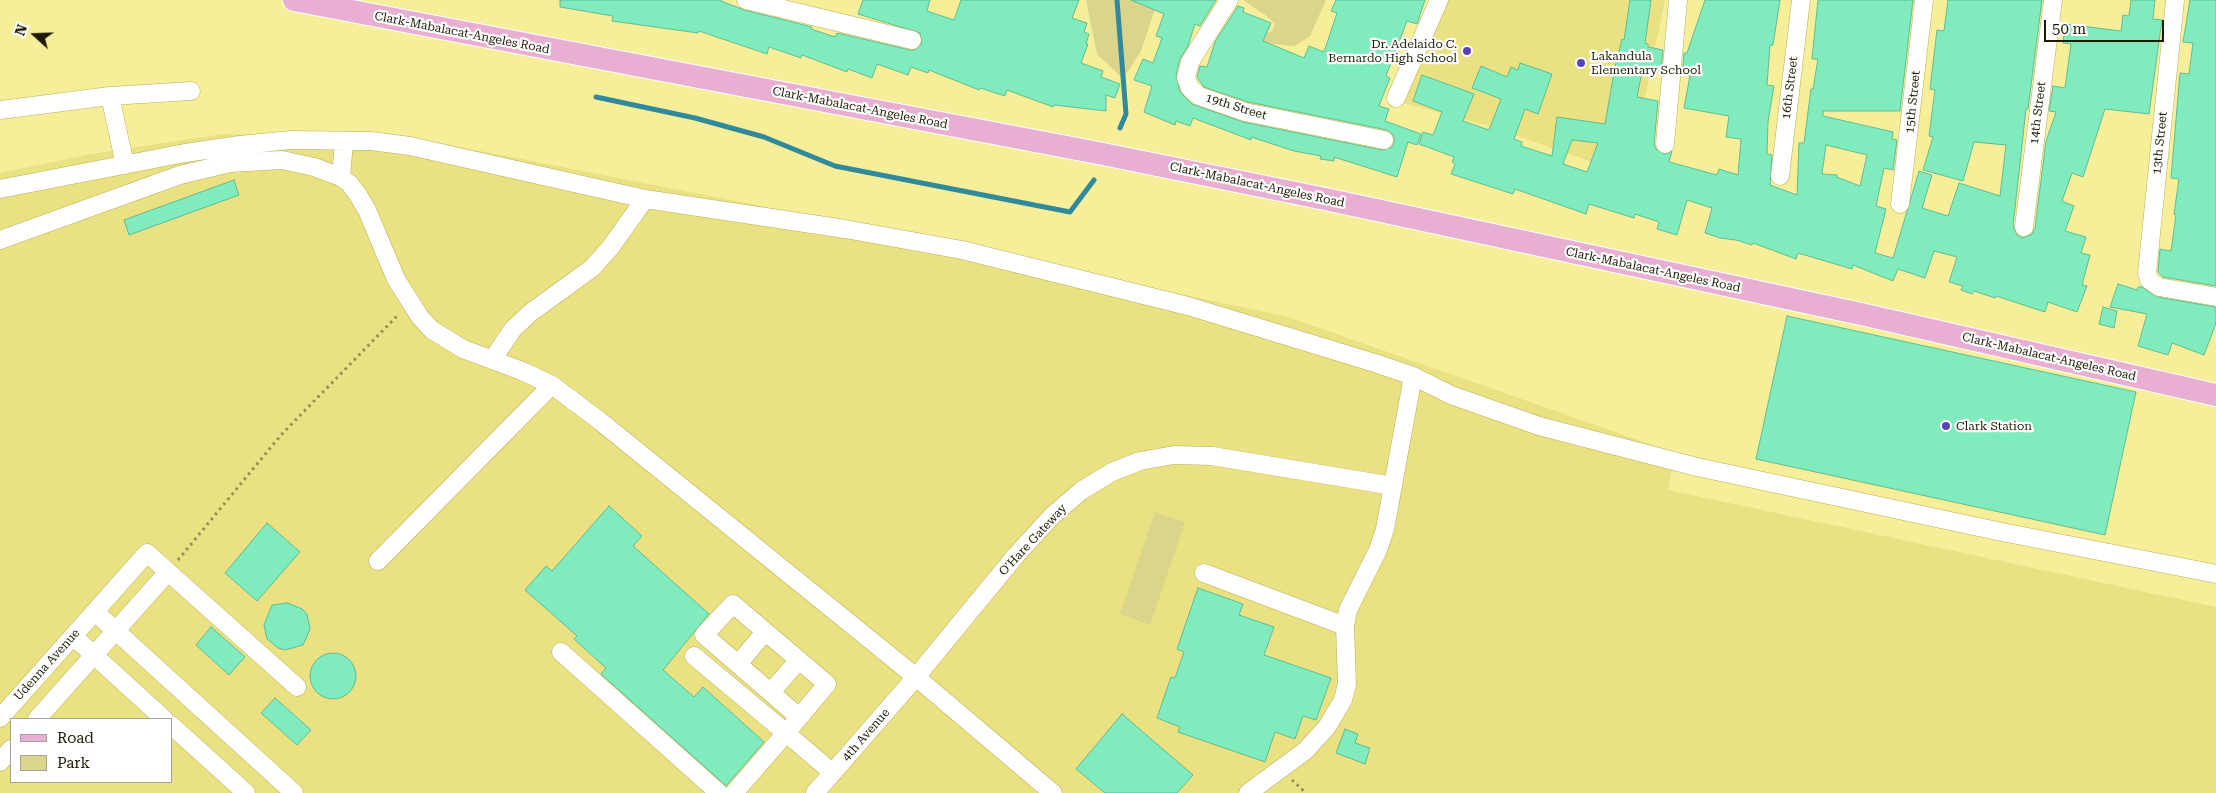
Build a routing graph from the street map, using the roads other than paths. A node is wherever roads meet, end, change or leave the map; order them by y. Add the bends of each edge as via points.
1 (294, 0) edge
2 (746, 0) edge
3 (1229, 0) edge
4 (1439, 0) edge
5 (1678, 0) edge
6 (1801, 0) edge
7 (1924, 0) edge
8 (2053, 0) edge
9 (2175, 0) edge
10 (912, 40) dead end
11 (191, 91) dead end
12 (110, 96) junction
13 (1396, 98) dead end
14 (0, 110) edge
15 (1384, 140) dead end
16 (344, 141) junction
17 (1665, 144) dead end
18 (125, 165) junction
19 (1780, 176) dead end
20 (340, 178) junction
21 (0, 189) edge
22 (645, 199) junction
23 (1900, 204) dead end
24 (2024, 227) dead end
25 (0, 240) edge
26 (2216, 297) edge
27 (492, 360) junction
28 (1413, 376) junction
29 (552, 386) junction
30 (2216, 394) edge
31 (1394, 486) junction
32 (378, 561) dead end
33 (168, 572) junction
34 (1204, 573) dead end
35 (2216, 574) edge
36 (94, 612) junction
37 (1345, 626) junction
38 (116, 631) junction
39 (765, 632) junction
40 (73, 636) junction
41 (561, 652) dead end
42 (94, 655) junction
43 (694, 656) dead end
44 (799, 660) junction
45 (738, 664) junction
46 (916, 677) junction
47 (297, 687) dead end
48 (771, 692) junction
49 (799, 717) junction
50 (0, 718) edge
51 (39, 718) edge
52 (163, 718) edge
53 (172, 727) edge
54 (786, 733) junction
55 (10, 750) edge
56 (0, 762) edge
57 (833, 773) junction
58 (246, 793) edge
59 (294, 793) edge
60 (718, 793) edge
61 (734, 793) edge
62 (815, 793) edge
63 (1053, 793) edge
64 (1248, 793) edge

1 - 30 main road, Clark-Mabalacat-Angeles Road via 1326,199
2 - 10 street
3 - 15 street, 19th Street via 1190,62 1186,78 1190,88 1199,96 1245,112
4 - 13 street
5 - 17 street
6 - 19 street, 16th Street
7 - 23 street, 15th Street
8 - 24 street, 14th Street
9 - 26 street, 13th Street via 2147,273 2153,285
11 - 12 street
12 - 14 street
12 - 18 street
16 - 18 street via 291,140 240,145
16 - 20 street
16 - 22 street via 410,146
18 - 21 street
20 - 25 street via 314,167 282,160 230,163 180,175
20 - 27 street via 350,184 366,210 410,304 432,330 446,340
22 - 27 street via 592,268 530,313 513,329
22 - 28 street via 962,250 1188,306
27 - 29 street
28 - 31 street
28 - 35 street via 1451,395 1539,426 1697,467
29 - 32 street
29 - 46 street via 608,427
31 - 37 street via 1380,543 1357,588
31 - 46 street, O'Hare Gateway via 1212,456 1174,455 1140,461 1112,472 1081,492 1017,554
33 - 36 street, Udenna Avenue via 147,553
33 - 38 street
33 - 47 street
34 - 37 street
36 - 38 street
36 - 40 street, Udenna Avenue
37 - 64 street via 1347,684 1335,716 1305,751
38 - 42 street
38 - 59 street
39 - 44 street
39 - 45 street
39 - 45 street via 733,604 704,635
40 - 42 street
40 - 50 street, Udenna Avenue
41 - 60 street
42 - 51 street
42 - 52 street
43 - 54 street
44 - 48 street
44 - 49 street via 827,684
45 - 48 street
46 - 57 street, 4th Avenue
46 - 63 street
48 - 49 street
49 - 54 street
53 - 58 street
54 - 57 street
54 - 61 street
55 - 56 street
57 - 62 street, 4th Avenue

